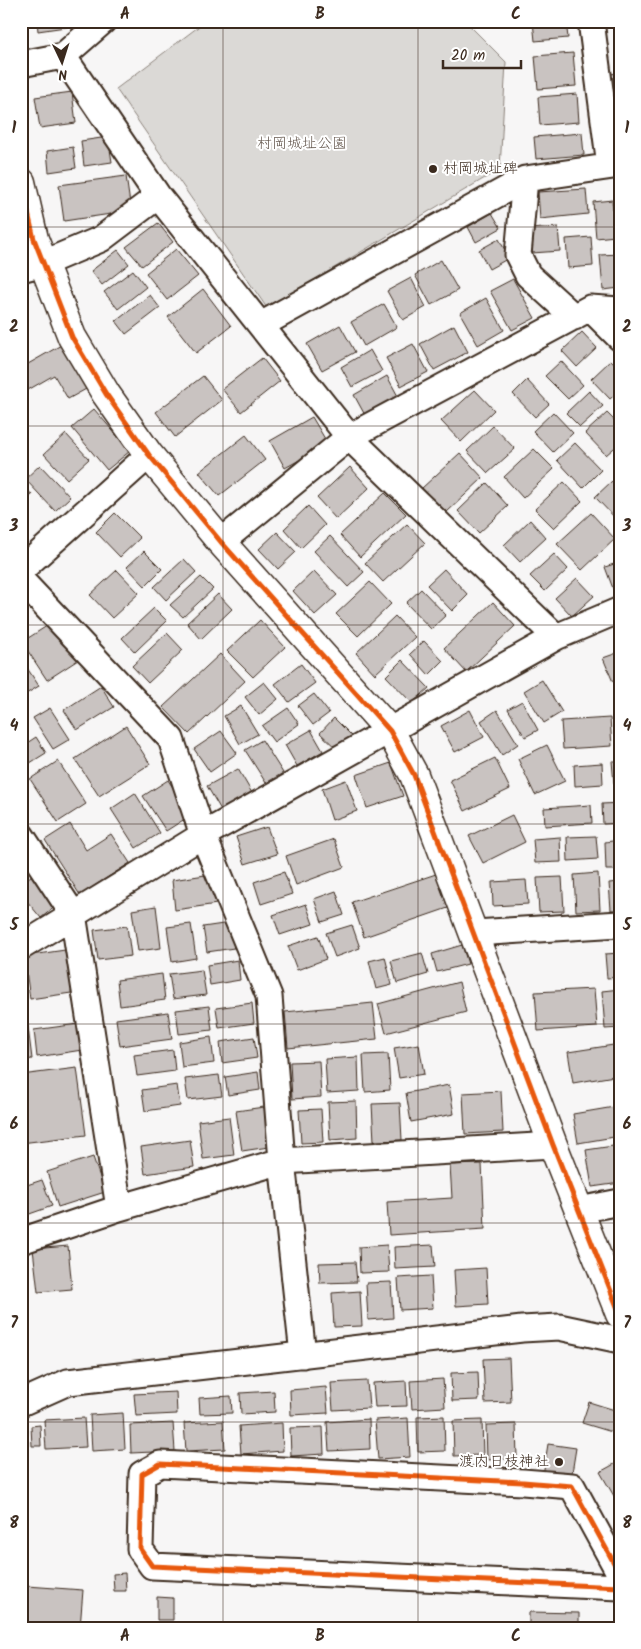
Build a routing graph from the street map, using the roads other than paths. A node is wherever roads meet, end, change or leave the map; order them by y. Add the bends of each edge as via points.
1 (103, 21) edge
2 (591, 21) edge
3 (63, 56) junction
4 (21, 64) edge
5 (615, 165) edge
6 (525, 179) junction
7 (21, 182) edge
8 (158, 196) junction
9 (32, 266) edge
10 (620, 310) edge
11 (582, 312) junction
12 (261, 325) junction
13 (620, 338) edge
14 (349, 437) junction
15 (149, 455) junction
16 (221, 542) junction
17 (21, 570) edge
18 (21, 580) edge
19 (620, 610) edge
20 (556, 637) junction
21 (390, 730) junction
22 (21, 835) edge
23 (203, 835) junction
24 (73, 914) junction
25 (620, 924) edge
26 (474, 933) junction
27 (21, 947) edge
28 (553, 1145) junction
29 (282, 1161) junction
30 (620, 1202) edge
31 (119, 1208) junction
32 (578, 1210) junction
33 (21, 1241) edge
34 (620, 1314) edge
35 (620, 1340) edge
36 (303, 1355) junction
37 (21, 1403) edge
38 (620, 1574) edge
39 (620, 1587) edge

1 - 3 street
2 - 5 street
3 - 4 street
3 - 8 street
5 - 6 street
6 - 11 street via 518,255 528,275
6 - 12 street
7 - 9 street via 34,239
8 - 9 street via 101,239
8 - 12 street
9 - 15 street via 106,394
10 - 11 street
11 - 13 street
11 - 14 street
12 - 14 street
14 - 16 street
14 - 20 street
15 - 16 street
15 - 17 street
16 - 21 street
18 - 23 street via 171,739
19 - 20 street
20 - 21 street
21 - 23 street
21 - 26 street via 414,775
22 - 24 street
23 - 24 street
23 - 29 street via 269,996
24 - 27 street
24 - 31 street
25 - 26 street
26 - 28 street
28 - 29 street
28 - 32 street
29 - 31 street
29 - 36 street
30 - 32 street
31 - 33 street
32 - 34 street
35 - 36 street via 559,1327 531,1328
36 - 37 street via 68,1382
38 - 39 street via 572,1486 160,1464 142,1474 140,1549 152,1566

